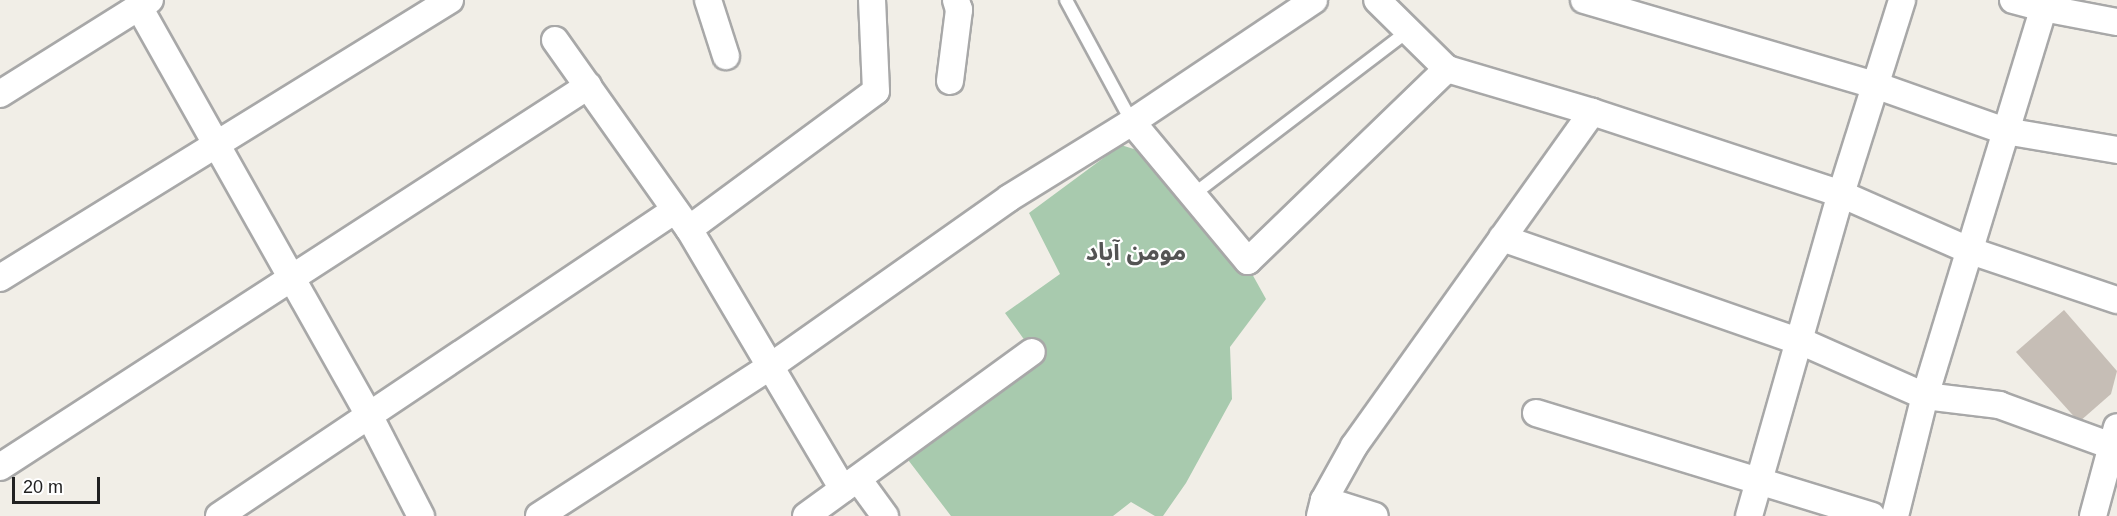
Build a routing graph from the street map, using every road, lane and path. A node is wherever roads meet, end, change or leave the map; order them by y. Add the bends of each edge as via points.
1 (450, 0) edge
2 (708, 0) edge
3 (872, 0) edge
4 (956, 0) edge
5 (1066, 0) edge
6 (1314, 0) edge
7 (1377, 0) edge
8 (1584, 0) edge
9 (1902, 0) edge
10 (2013, 0) edge
11 (144, 3) edge
12 (2044, 4) edge
13 (2117, 22) edge
14 (1408, 31) junction
15 (555, 40) dead end
16 (726, 56) dead end
17 (1447, 69) junction
18 (950, 81) dead end
19 (1875, 85) junction
20 (588, 86) junction
21 (0, 94) edge
22 (1593, 112) junction
23 (1132, 122) junction
24 (2005, 131) junction
25 (216, 143) junction
26 (2117, 150) edge
27 (1194, 194) junction
28 (1841, 194) junction
29 (682, 219) junction
30 (1502, 238) junction
31 (1971, 250) junction
32 (0, 278) edge
33 (292, 279) junction
34 (2117, 300) edge
35 (1798, 343) junction
36 (1032, 352) dead end
37 (771, 366) junction
38 (1925, 396) junction
39 (1536, 413) dead end
40 (369, 414) junction
41 (2115, 440) edge
42 (0, 467) edge
43 (1759, 480) junction
44 (850, 484) junction
45 (1322, 508) edge
46 (219, 516) edge
47 (421, 516) edge
48 (539, 516) edge
49 (806, 516) edge
50 (885, 516) edge
51 (1375, 516) edge
52 (1749, 516) edge
53 (1872, 516) edge
54 (1895, 516) edge
55 (2093, 516) edge

1 - 25 street
2 - 16 street
3 - 29 street via 876,91
4 - 18 street via 959,10
5 - 23 lane
6 - 23 street
7 - 14 street
8 - 19 street
9 - 19 street
10 - 12 street
11 - 21 street
11 - 25 street
12 - 13 street
12 - 24 street
14 - 17 street
14 - 27 lane
15 - 20 street
17 - 22 street
17 - 27 street via 1248,261
19 - 24 street
19 - 28 street
20 - 29 street
20 - 33 street
22 - 28 street
22 - 30 street
23 - 27 street
23 - 37 street via 1010,198
24 - 26 street
24 - 31 street
25 - 32 street
25 - 33 street
28 - 31 street
28 - 35 street
29 - 37 street
29 - 40 street
30 - 35 street
30 - 45 street via 1354,446
31 - 34 street
31 - 38 street
33 - 40 street
33 - 42 street
35 - 38 street
35 - 43 street
36 - 44 street
37 - 44 street
37 - 48 street
38 - 41 street via 1999,405
38 - 54 street
39 - 43 street
40 - 46 street
40 - 47 street
41 - 55 street
43 - 52 street
43 - 53 street
44 - 49 street
44 - 50 street
45 - 51 street

